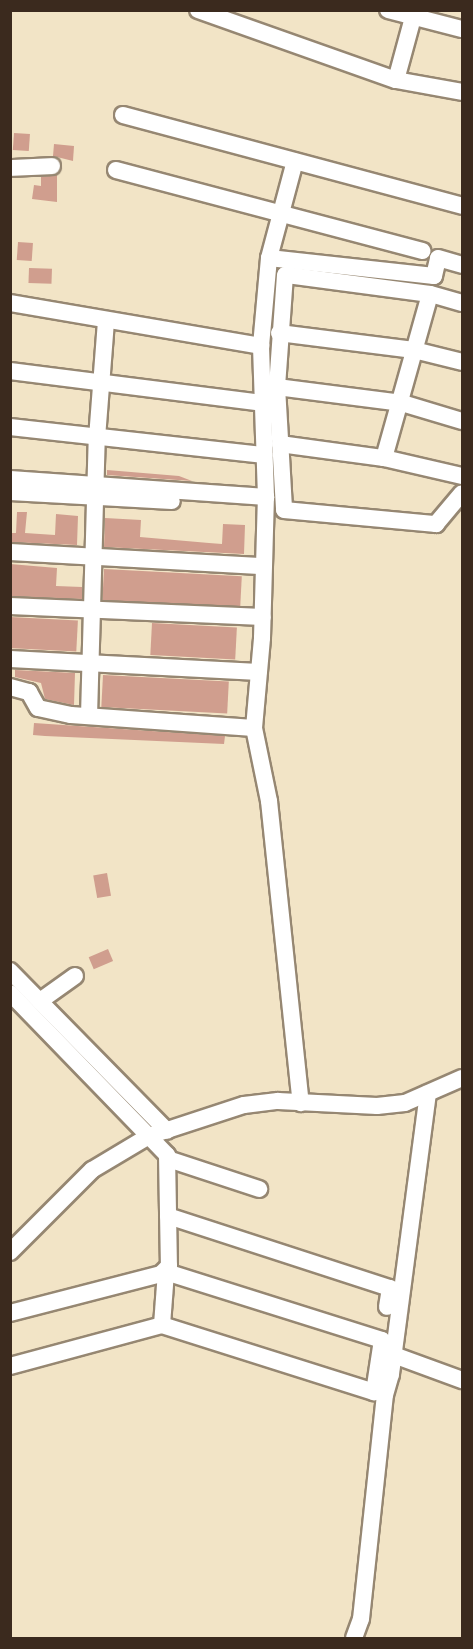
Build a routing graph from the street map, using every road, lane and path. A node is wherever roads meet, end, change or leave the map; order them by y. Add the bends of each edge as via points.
1 (198, 10) edge
2 (388, 10) edge
3 (413, 15) edge
4 (462, 29) edge
5 (396, 80) junction
6 (462, 92) edge
7 (123, 115) dead end
8 (295, 161) junction
9 (52, 166) dead end
10 (10, 168) edge
11 (116, 170) dead end
12 (462, 206) edge
13 (281, 211) junction
14 (422, 251) dead end
15 (269, 258) junction
16 (462, 265) edge
17 (430, 294) junction
18 (10, 303) edge
19 (462, 303) edge
20 (106, 322) junction
21 (279, 333) junction
22 (261, 346) junction
23 (414, 350) junction
24 (462, 362) edge
25 (10, 371) edge
26 (100, 382) junction
27 (277, 387) junction
28 (264, 403) junction
29 (402, 403) junction
30 (462, 421) edge
31 (10, 427) edge
32 (97, 438) junction
33 (272, 449) junction
34 (384, 458) junction
35 (462, 476) edge
36 (10, 479) edge
37 (95, 489) junction
38 (10, 492) edge
39 (462, 493) edge
40 (266, 503) junction
41 (10, 552) edge
42 (93, 559) junction
43 (264, 566) junction
44 (10, 606) edge
45 (92, 611) junction
46 (263, 617) junction
47 (10, 659) edge
48 (90, 666) junction
49 (259, 672) junction
50 (10, 687) edge
51 (89, 716) junction
52 (255, 728) junction
53 (10, 970) edge
54 (75, 975) dead end
55 (10, 993) edge
56 (40, 1000) junction
57 (462, 1078) edge
58 (428, 1094) junction
59 (301, 1103) junction
60 (170, 1130) junction
61 (149, 1136) junction
62 (168, 1157) junction
63 (259, 1189) dead end
64 (168, 1216) junction
65 (10, 1252) edge
66 (166, 1272) junction
67 (10, 1313) edge
68 (162, 1325) junction
69 (386, 1347) junction
70 (10, 1366) edge
71 (462, 1380) edge
72 (354, 1638) edge

1 - 5 street
2 - 3 street
3 - 4 street
3 - 5 street
5 - 6 street
7 - 8 street
8 - 12 street
8 - 13 street
9 - 10 street
11 - 13 street
13 - 14 street
13 - 15 street
15 - 16 street via 434,276 438,258
15 - 22 street
17 - 19 street
17 - 21 street via 285,275
17 - 23 street
18 - 20 street
20 - 22 street
20 - 26 street
21 - 23 street
21 - 27 street
22 - 28 street
23 - 24 street
23 - 29 street
25 - 26 street
26 - 28 street
26 - 32 street
27 - 29 street
27 - 33 street
28 - 33 street
29 - 30 street
29 - 34 street
31 - 32 street
32 - 33 street
32 - 37 street
33 - 34 street
33 - 39 street via 284,510 436,524
33 - 40 street
34 - 35 street
36 - 37 street
37 - 38 street
37 - 40 street
37 - 42 street
40 - 43 street
41 - 42 street
42 - 43 street
42 - 45 street
43 - 46 street
44 - 45 street
45 - 46 street
45 - 48 street
46 - 49 street
47 - 48 street
48 - 49 street
48 - 51 street
49 - 52 street
50 - 51 street via 29,692 38,708
51 - 52 street
52 - 59 street via 269,801
53 - 56 street
54 - 56 street
55 - 61 street
56 - 60 street
57 - 58 street
58 - 59 street via 376,1106
58 - 69 street
59 - 60 street via 244,1105
60 - 61 street
60 - 62 street
61 - 62 street
61 - 65 street via 92,1170
62 - 63 street
62 - 64 street
64 - 66 street
64 - 69 street via 390,1288
66 - 67 street
66 - 68 street
66 - 69 street
68 - 69 street via 374,1392
68 - 70 street
69 - 71 street
69 - 72 street via 374,1518 361,1619

